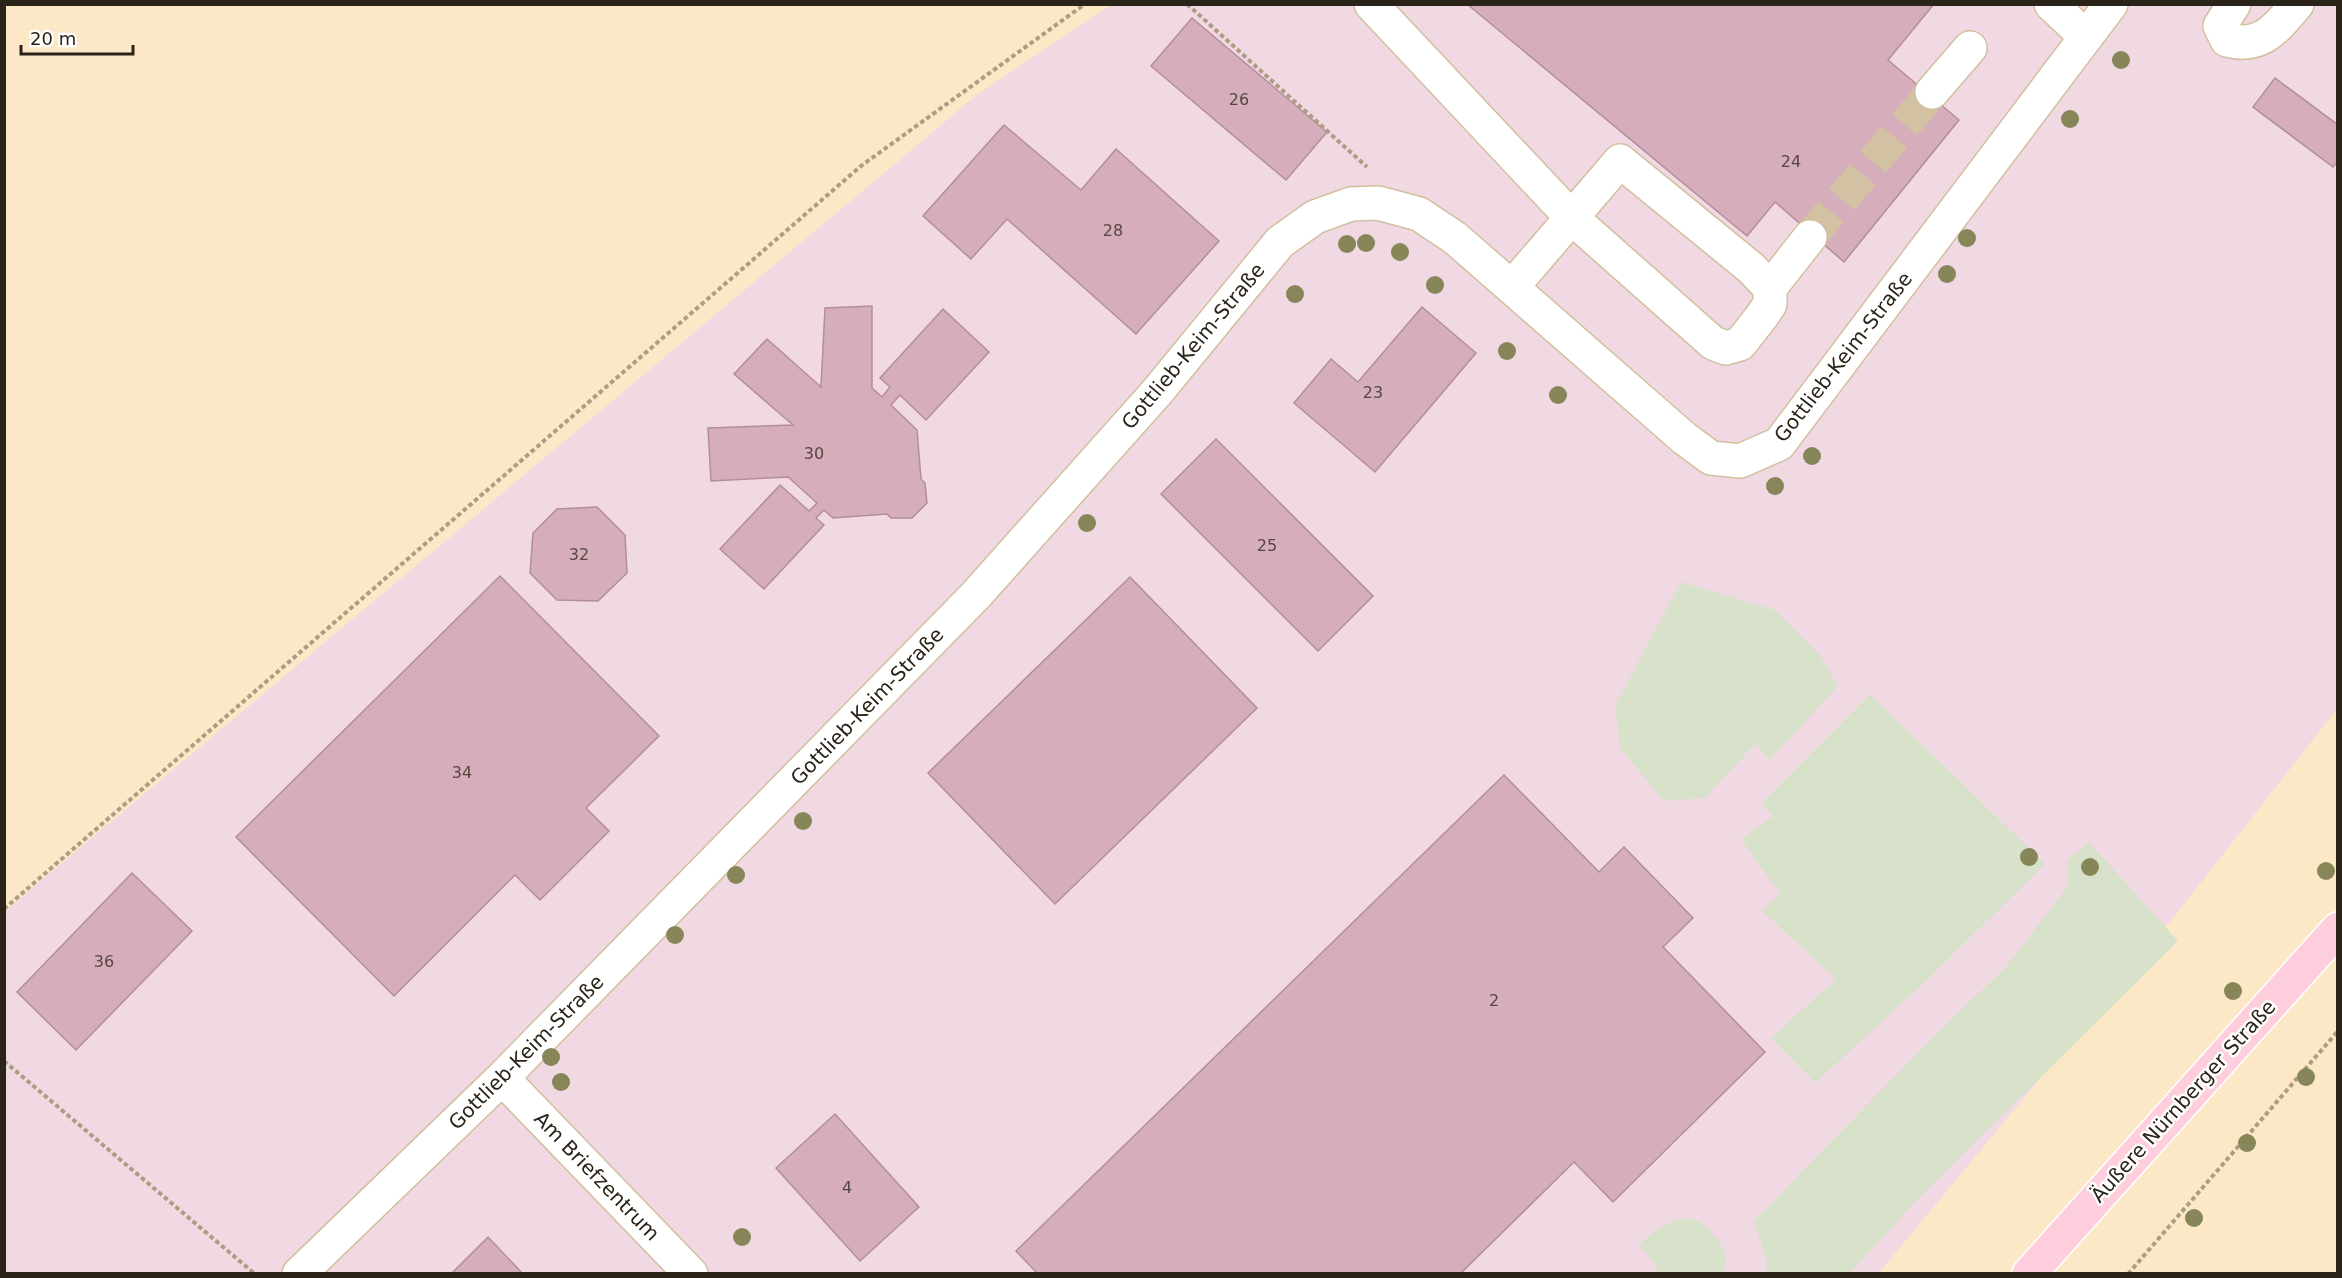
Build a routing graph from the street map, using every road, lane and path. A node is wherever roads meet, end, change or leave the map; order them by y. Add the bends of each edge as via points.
1 (1085, 4) edge
2 (1187, 4) edge
3 (1371, 4) edge
4 (2051, 4) edge
5 (2111, 4) edge
6 (2234, 4) edge
7 (2297, 4) edge
8 (2086, 37) junction
9 (1970, 48) dead end
10 (1932, 92) tunnel mouth
11 (1374, 173) dead end
12 (1572, 218) junction
13 (1810, 237) tunnel mouth
14 (1512, 287) junction
15 (1770, 288) junction
16 (4, 909) edge
17 (2337, 929) edge
18 (2337, 1031) edge
19 (4, 1061) edge
20 (502, 1078) junction
21 (255, 1274) edge
22 (299, 1274) edge
23 (691, 1274) edge
24 (2029, 1274) edge
25 (2128, 1274) edge

1 - 16 path via 861,166
2 - 11 path
3 - 12 street
4 - 8 street
5 - 8 street, Gottlieb-Keim-Straße
6 - 7 street via 2220,26 2227,40 2240,44 2259,40
8 - 14 street, Gottlieb-Keim-Straße via 1779,444 1740,461 1711,458 1684,438
9 - 10 street
12 - 14 street
12 - 15 street via 1620,161
12 - 15 street via 1713,343 1726,348 1740,344 1762,316 1770,304
13 - 15 street
14 - 20 street, Gottlieb-Keim-Straße via 1455,238 1419,214 1378,203 1351,204 1315,217 1280,242 1157,392 976,595
17 - 24 main road, Äußere Nürnberger Straße
18 - 25 path
19 - 21 path
20 - 22 street, Gottlieb-Keim-Straße
20 - 23 street, Am Briefzentrum

